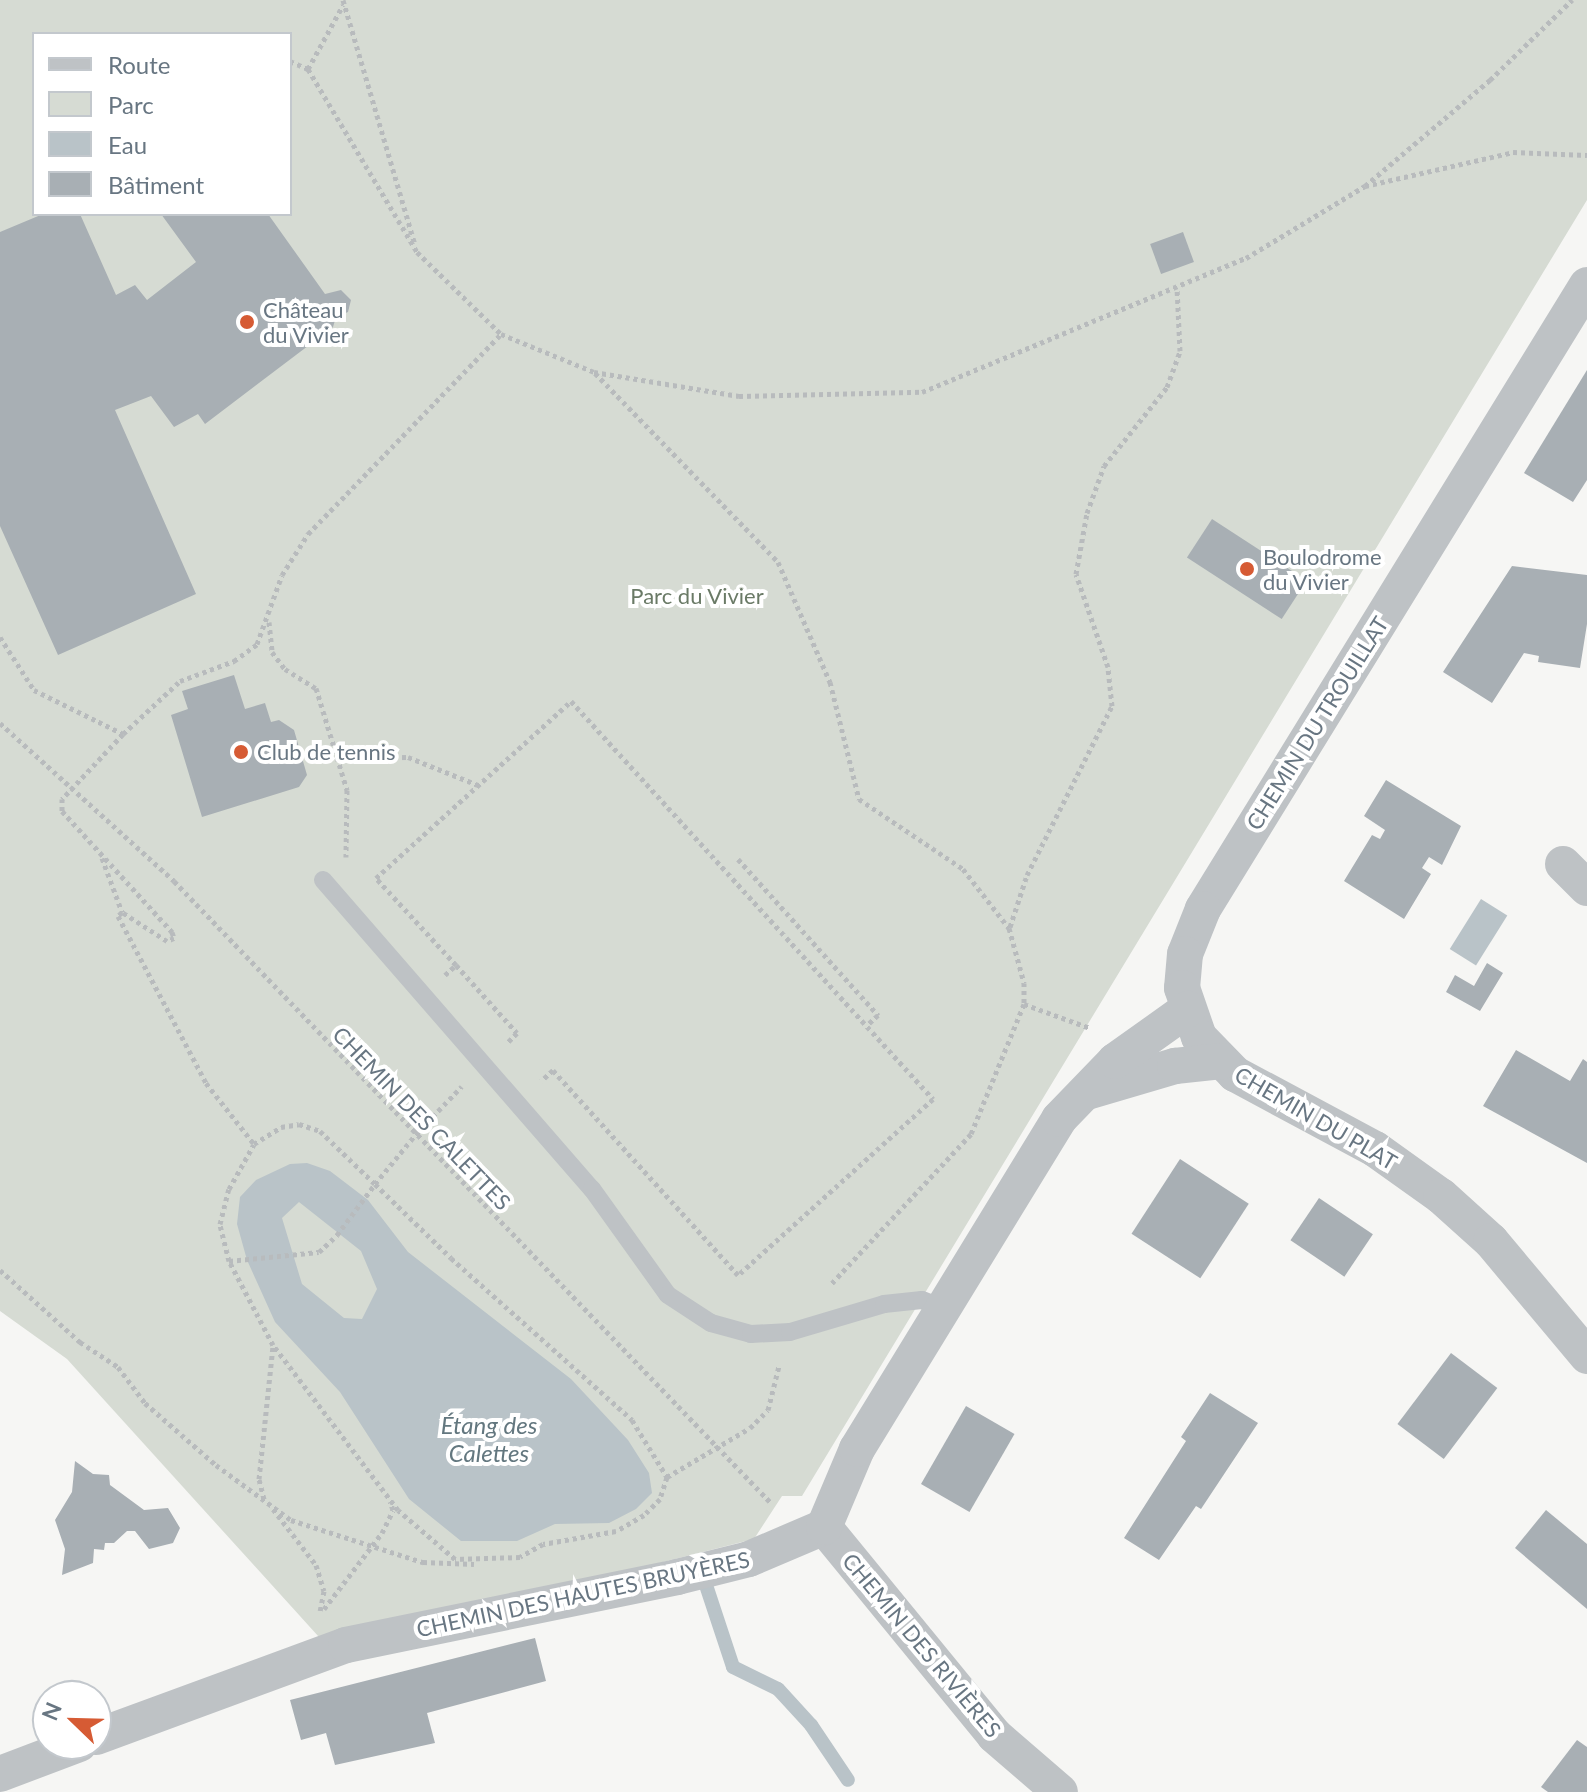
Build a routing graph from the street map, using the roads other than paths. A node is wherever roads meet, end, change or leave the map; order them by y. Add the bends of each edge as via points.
1 (1587, 285) edge
2 (323, 880) dead end
3 (1188, 1009) junction
4 (1222, 1061) junction
5 (1086, 1093) junction
6 (943, 1308) junction
7 (1587, 1356) edge
8 (824, 1527) junction
9 (112, 1731) edge
10 (37, 1760) edge
11 (0, 1774) edge
12 (1060, 1792) edge

1 - 3 street, CHEMIN DU TROUILLAT via 1203,909 1185,954 1182,988
2 - 6 lane via 592,1189 668,1295 711,1323 751,1334 790,1332 884,1304 922,1300
3 - 4 street, CHEMIN DU PLAT via 1199,1037
3 - 5 street via 1115,1061
4 - 5 street via 1175,1066
4 - 7 street, CHEMIN DU PLAT via 1235,1074 1375,1149 1441,1196 1491,1241
5 - 6 street via 1059,1119
6 - 8 street via 857,1449
8 - 9 street, CHEMIN DES HAUTES BRUYÈRES via 749,1559 688,1575 346,1645
8 - 12 street, CHEMIN DES RIVIÈRES via 994,1735
10 - 11 street

